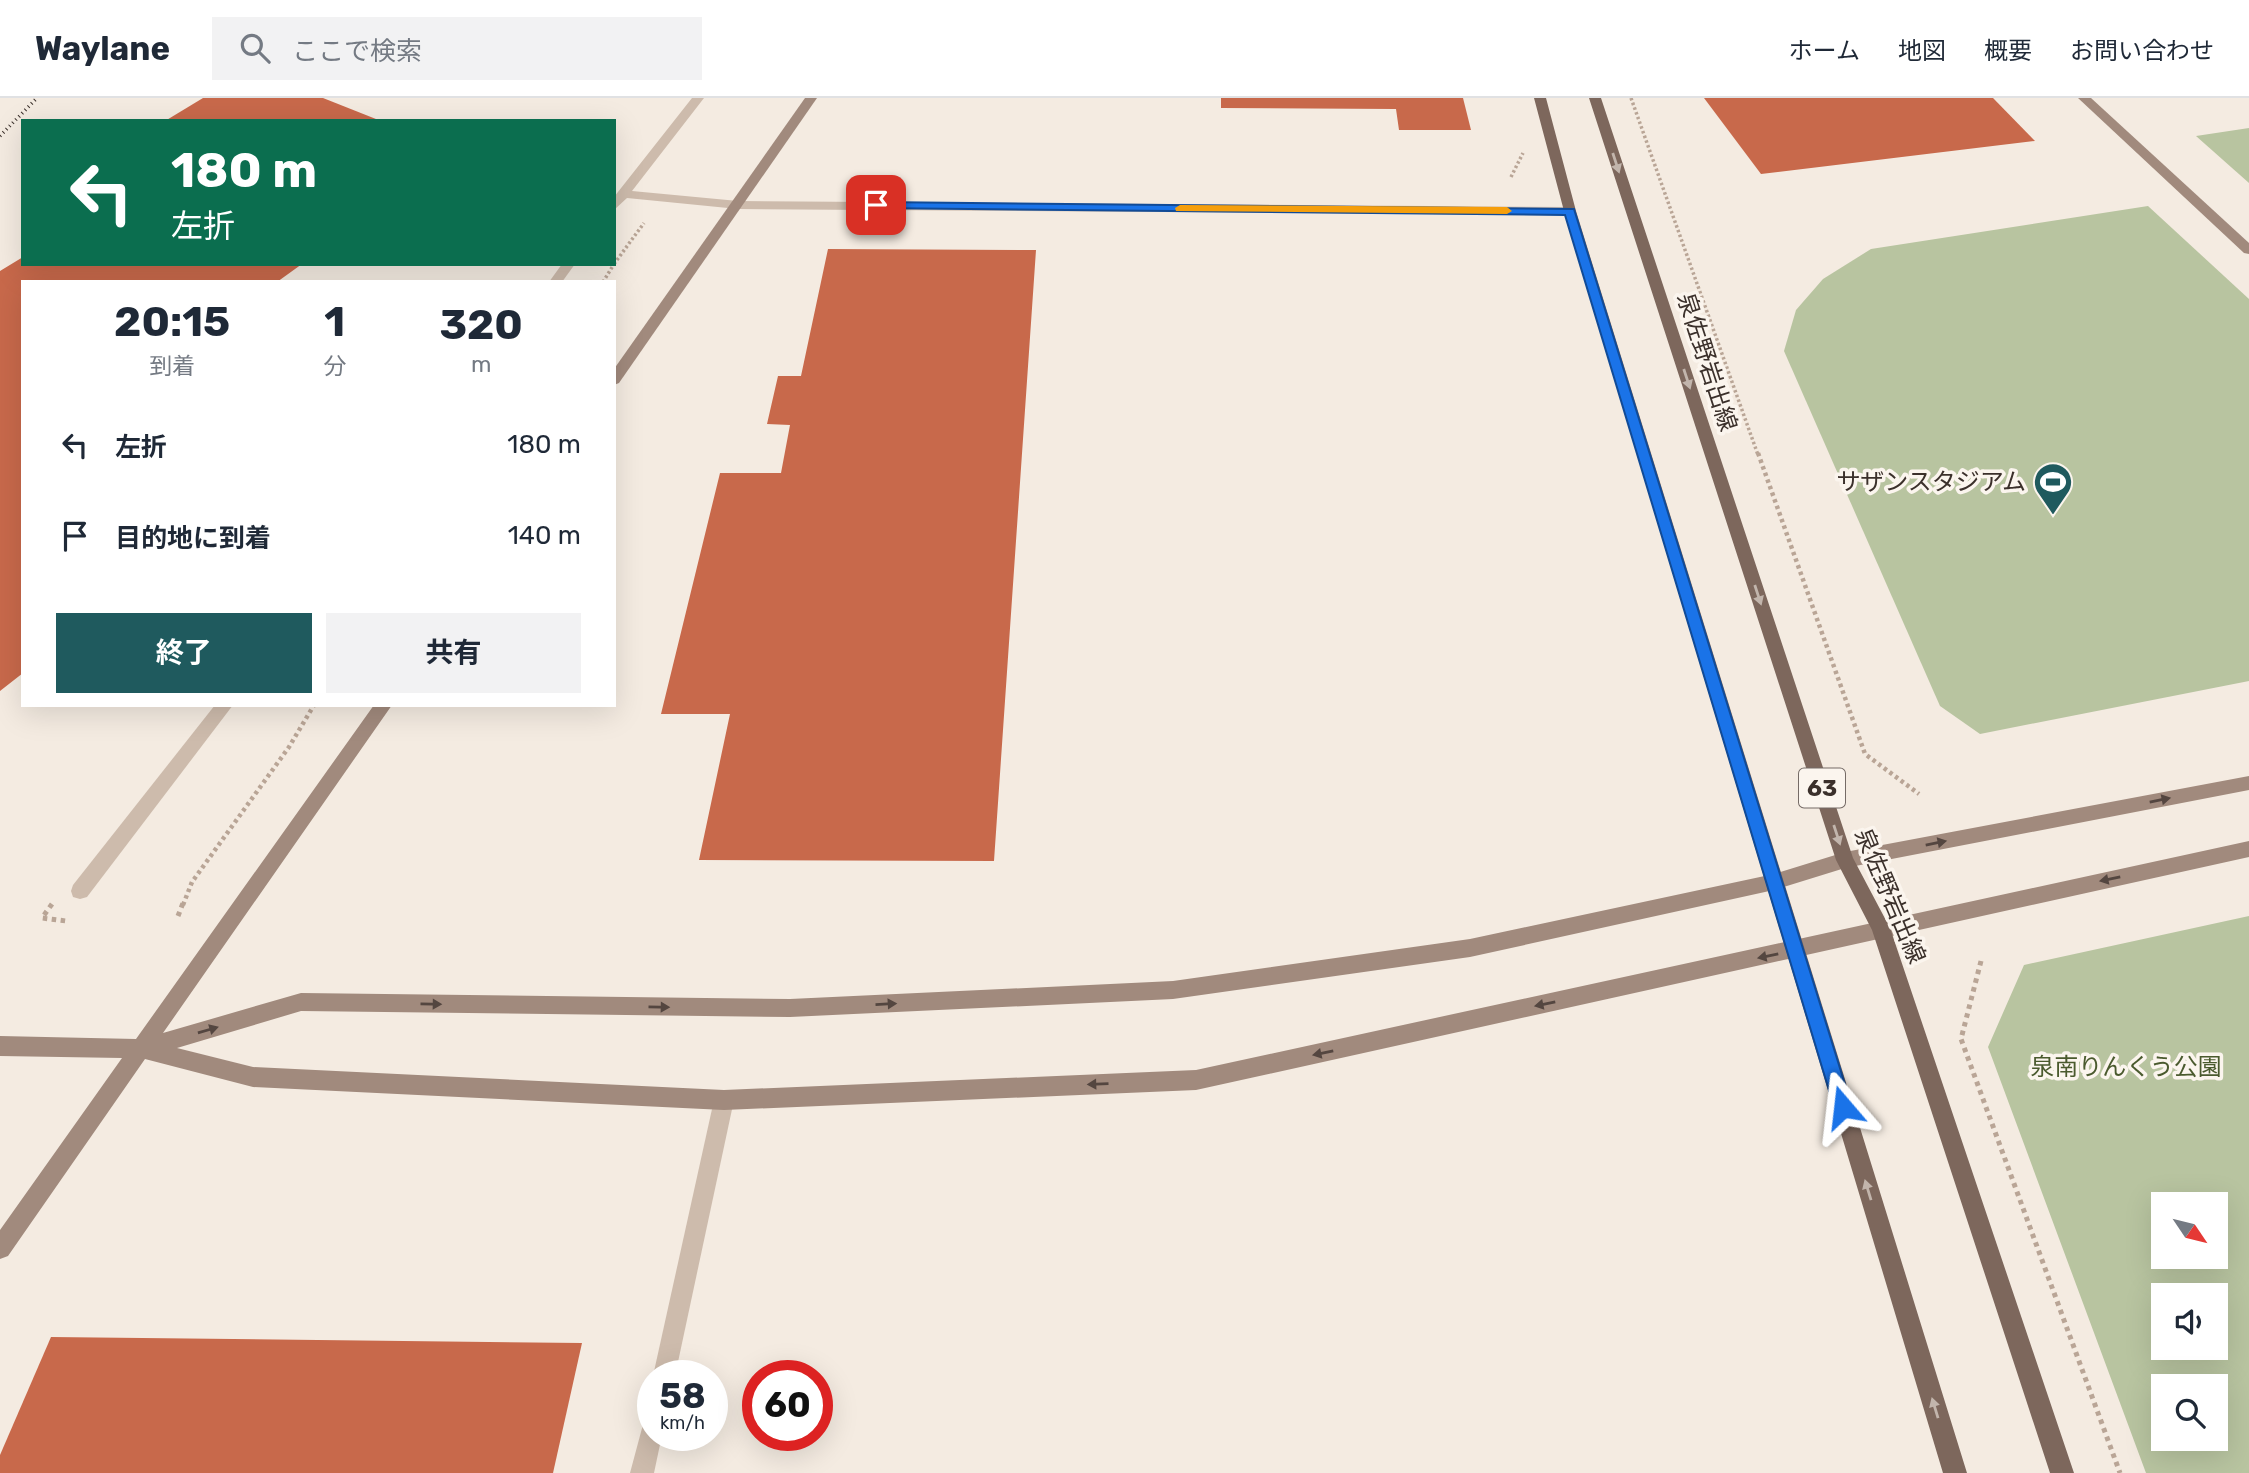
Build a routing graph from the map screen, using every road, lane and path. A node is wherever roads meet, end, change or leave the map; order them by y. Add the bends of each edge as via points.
1 (698, 98) edge
2 (811, 98) edge
3 (1539, 98) edge
4 (1595, 98) edge
5 (1631, 98) edge
6 (2084, 98) edge
7 (624, 194) junction
8 (616, 204) edge
9 (738, 205) junction
10 (1570, 211) junction
11 (650, 214) dead end
12 (2249, 250) edge
13 (616, 261) edge
14 (567, 266) edge
15 (557, 280) edge
16 (616, 377) edge
17 (223, 707) edge
18 (313, 707) edge
19 (383, 707) edge
20 (2249, 783) edge
21 (1919, 794) dead end
22 (2249, 849) edge
23 (1845, 860) junction
24 (1774, 882) junction
25 (80, 891) dead end
26 (178, 916) dead end
27 (42, 918) dead end
28 (74, 922) dead end
29 (1881, 928) junction
30 (1795, 950) junction
31 (1981, 961) dead end
32 (0, 1046) edge
33 (142, 1049) junction
34 (724, 1100) junction
35 (0, 1248) edge
36 (667, 1360) edge
37 (647, 1451) edge
38 (642, 1473) edge
39 (1955, 1473) edge
40 (2062, 1473) edge
41 (2120, 1473) edge

1 - 7 street
2 - 9 street
3 - 10 main road
4 -> 23 main road, 泉佐野岩出線 / 63
5 - 21 path via 1866,754
6 - 12 street
7 - 8 street
7 - 9 street
9 - 10 street
9 - 16 street
10 - 24 main road
11 - 13 path
14 - 15 street
17 - 25 street
18 - 26 path via 192,882
19 - 33 street
23 -> 20 street
22 -> 29 street
23 - 24 street
23 - 29 main road, 泉佐野岩出線 / 63
24 - 30 main road
33 -> 24 street via 301,1002 790,1008 1173,990 1470,948
27 - 28 path
29 - 30 street
29 - 40 main road, 泉佐野岩出線 / 63
30 -> 34 street via 1196,1080
39 -> 30 main road
31 - 41 path via 1961,1039
32 - 33 street
33 - 34 street via 254,1077
33 - 35 street
34 - 36 street
37 - 38 street

